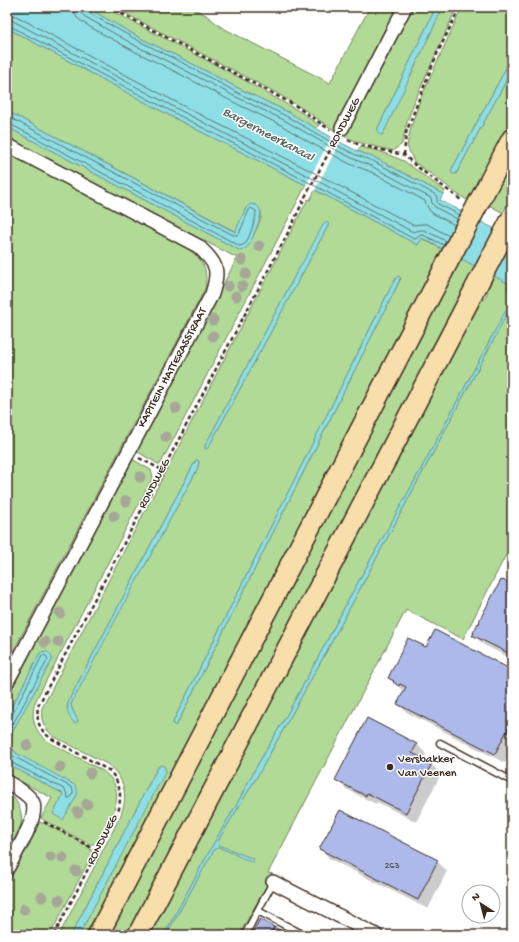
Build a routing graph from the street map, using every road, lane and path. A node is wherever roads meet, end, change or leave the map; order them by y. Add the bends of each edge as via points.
1 (108, 7) edge
2 (405, 7) edge
3 (460, 7) edge
4 (342, 134) junction
5 (512, 139) edge
6 (7, 145) edge
7 (404, 155) junction
8 (472, 201) junction
9 (512, 217) edge
10 (128, 452) junction
11 (162, 470) junction
12 (7, 682) edge
13 (440, 743) dead end
14 (512, 780) edge
15 (7, 782) edge
16 (32, 818) junction
17 (98, 851) junction
18 (7, 869) edge
19 (273, 882) joint
20 (258, 911) junction
21 (54, 935) edge
22 (98, 935) edge
23 (138, 935) edge
24 (245, 935) edge
25 (304, 935) edge
26 (376, 935) edge

1 - 4 path via 258,85
2 - 4 street, RONDWEG
3 - 7 path via 437,54 406,133
4 - 7 path via 360,145
4 - 11 path, RONDWEG, bridge via 305,197
5 - 8 main road
6 - 10 street, KAPITEIN HATTERASSTRAAT via 198,246 216,268 212,294
7 - 8 path via 457,198
8 - 22 main road, bridge via 443,270
9 - 23 main road, bridge
10 - 11 path
10 - 12 street, KAPITEIN HATTERASSTRAAT
11 - 17 path, RONDWEG via 38,706 37,715 44,734 110,771 119,785 119,810
13 - 14 lane
15 - 16 street via 32,800
16 - 17 path via 41,820
16 - 18 street
17 - 21 path, RONDWEG
19 - 20 lane
19 - 26 street
20 - 24 lane
20 - 25 lane

